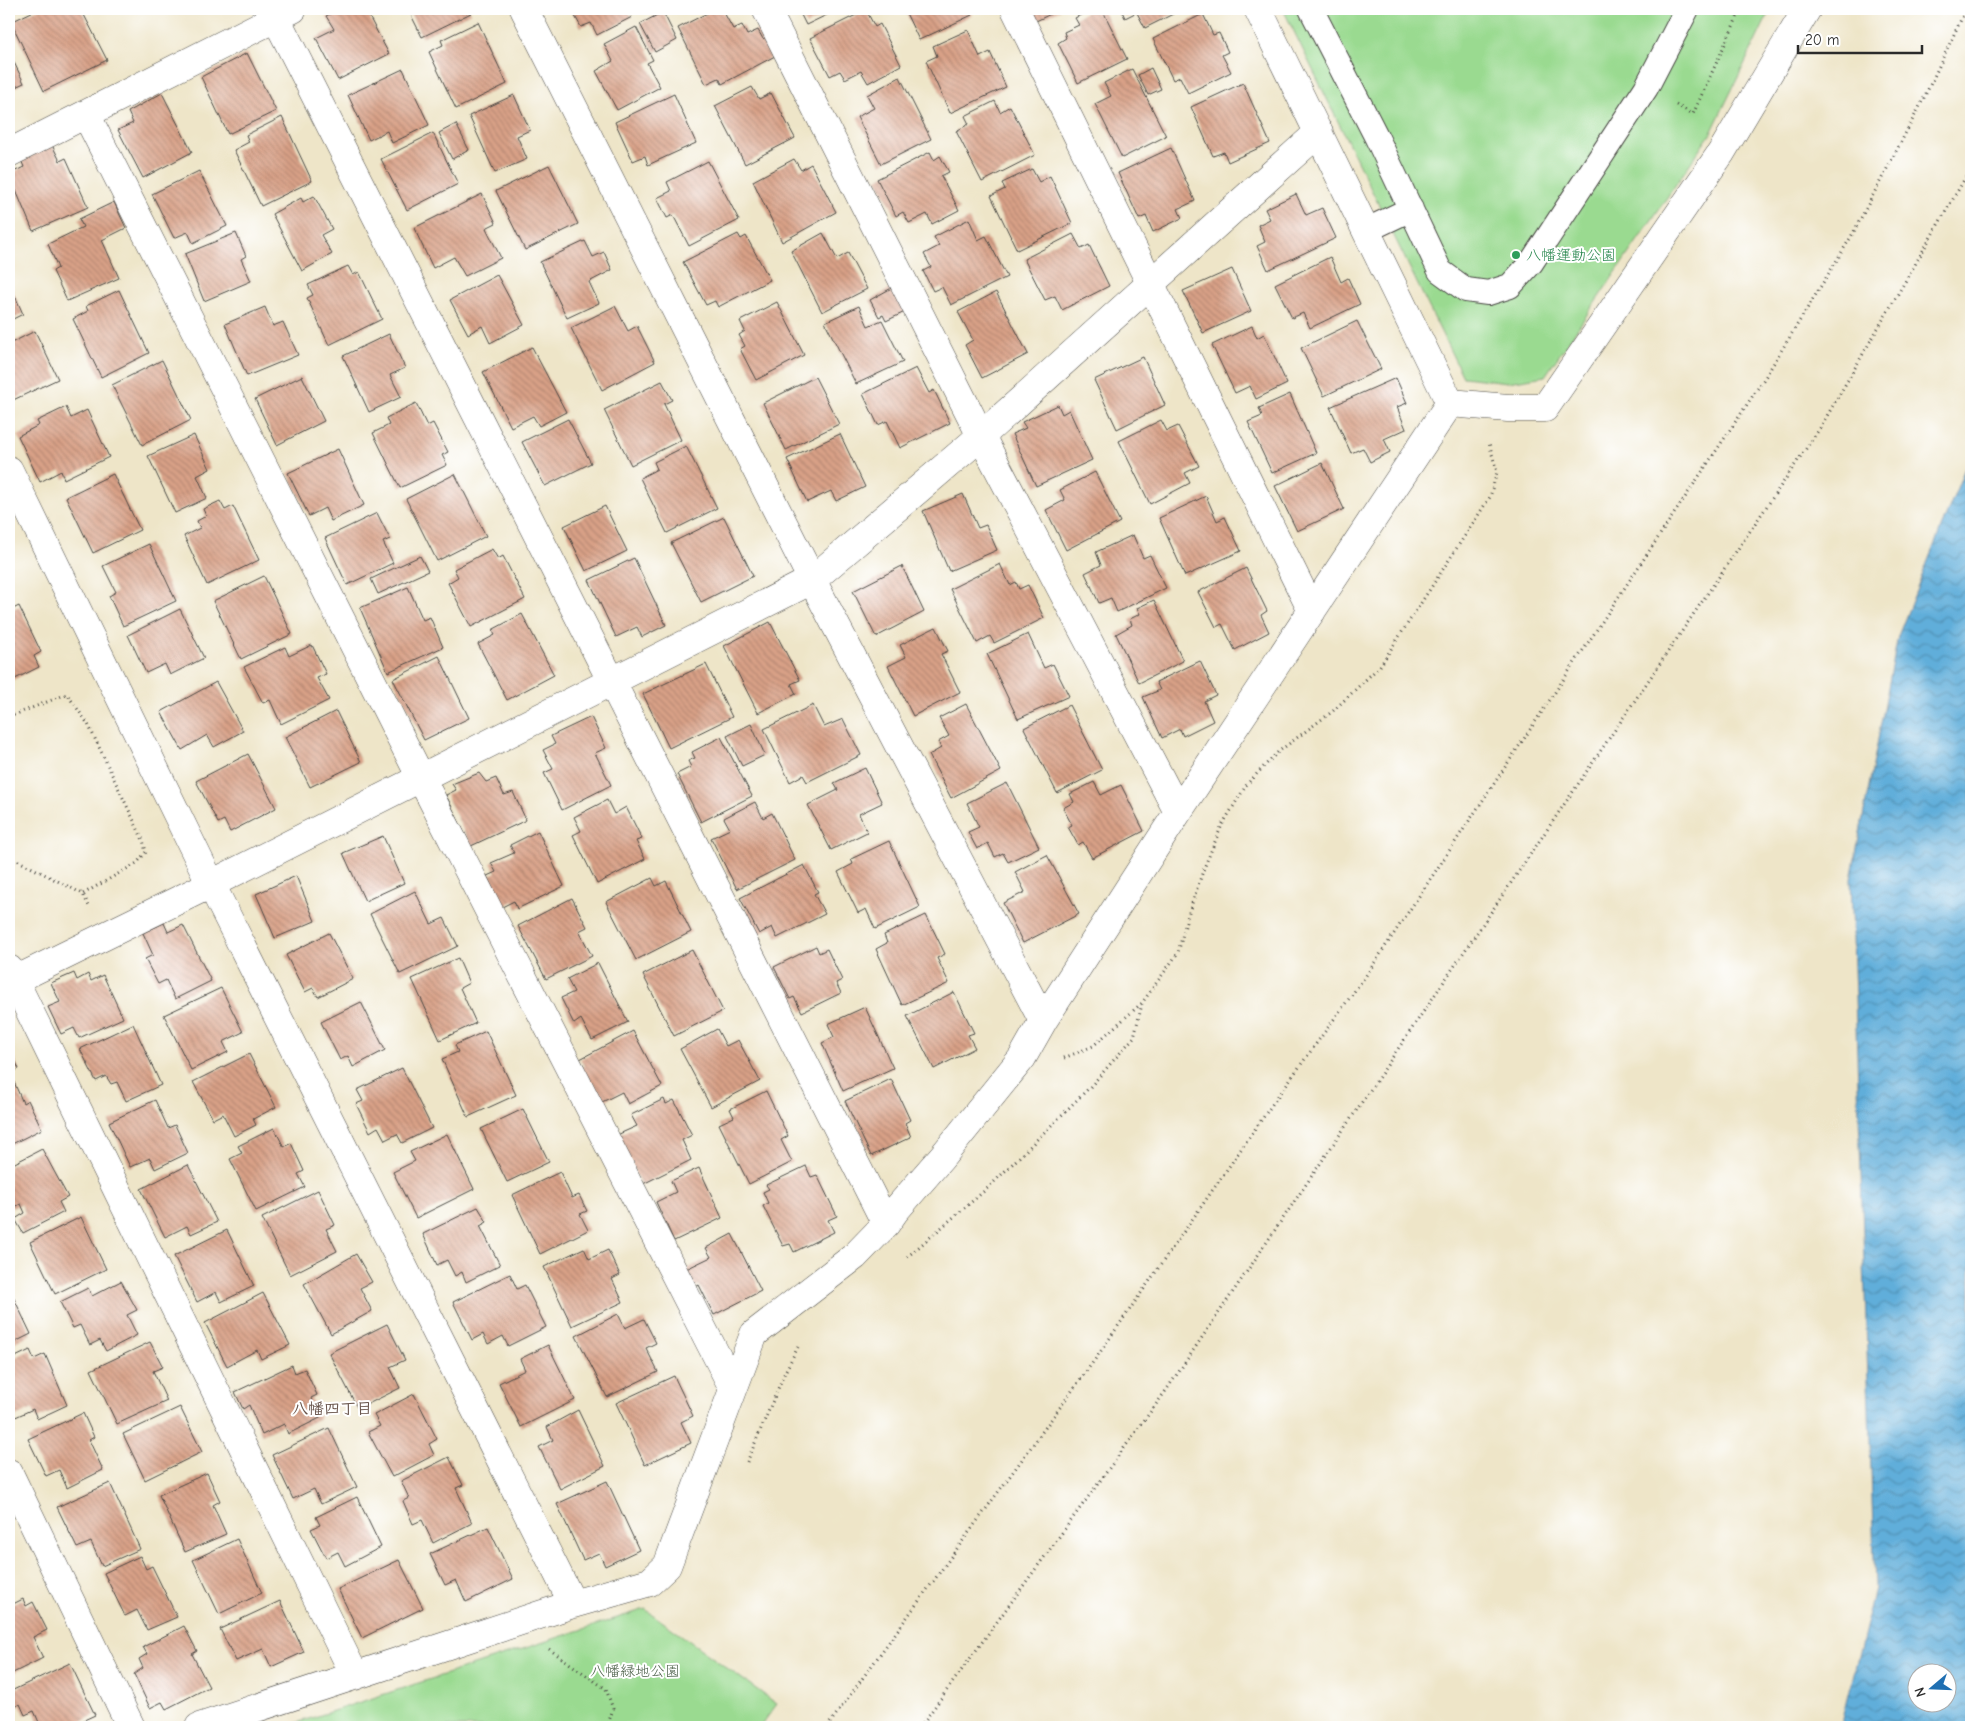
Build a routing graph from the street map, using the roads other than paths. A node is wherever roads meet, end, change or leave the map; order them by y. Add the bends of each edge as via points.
1 (524, 9) edge
2 (766, 9) edge
3 (1015, 9) edge
4 (1258, 9) edge
5 (1311, 9) edge
6 (1687, 9) edge
7 (1807, 9) edge
8 (284, 13) edge
9 (86, 114) junction
10 (1319, 132) junction
11 (9, 153) edge
12 (1411, 209) junction
13 (1367, 230) junction
14 (1150, 284) junction
15 (1461, 405) junction
16 (981, 436) junction
17 (9, 470) edge
18 (812, 580) junction
19 (1312, 611) junction
20 (612, 681) junction
21 (421, 778) junction
22 (1178, 812) junction
23 (211, 884) junction
24 (11, 977) edge
25 (1044, 1021) junction
26 (886, 1224) junction
27 (733, 1388) junction
28 (9, 1473) edge
29 (573, 1604) junction
30 (355, 1676) junction
31 (130, 1727) edge
32 (199, 1727) edge

1 - 18 street
2 - 16 street
3 - 14 street
4 - 10 street
5 - 12 lane
6 - 12 lane via 1646,88 1531,263 1510,286 1488,293 1466,290 1440,271
7 - 15 street via 1721,153 1545,408
8 - 9 street
8 - 20 street
9 - 11 street
9 - 21 street
10 - 13 street
10 - 14 street
12 - 13 lane
13 - 15 street
14 - 16 street
14 - 19 street
15 - 19 street
16 - 18 street
16 - 22 street
17 - 23 street
18 - 20 street
18 - 25 street
19 - 22 street
20 - 21 street
20 - 26 street
21 - 23 street
21 - 27 street
22 - 25 street
23 - 24 street
23 - 29 street
24 - 30 street
25 - 26 street via 1022,1058
26 - 27 street via 855,1256 754,1334
27 - 29 street via 667,1566 650,1582
28 - 31 street
29 - 30 street
30 - 32 street

